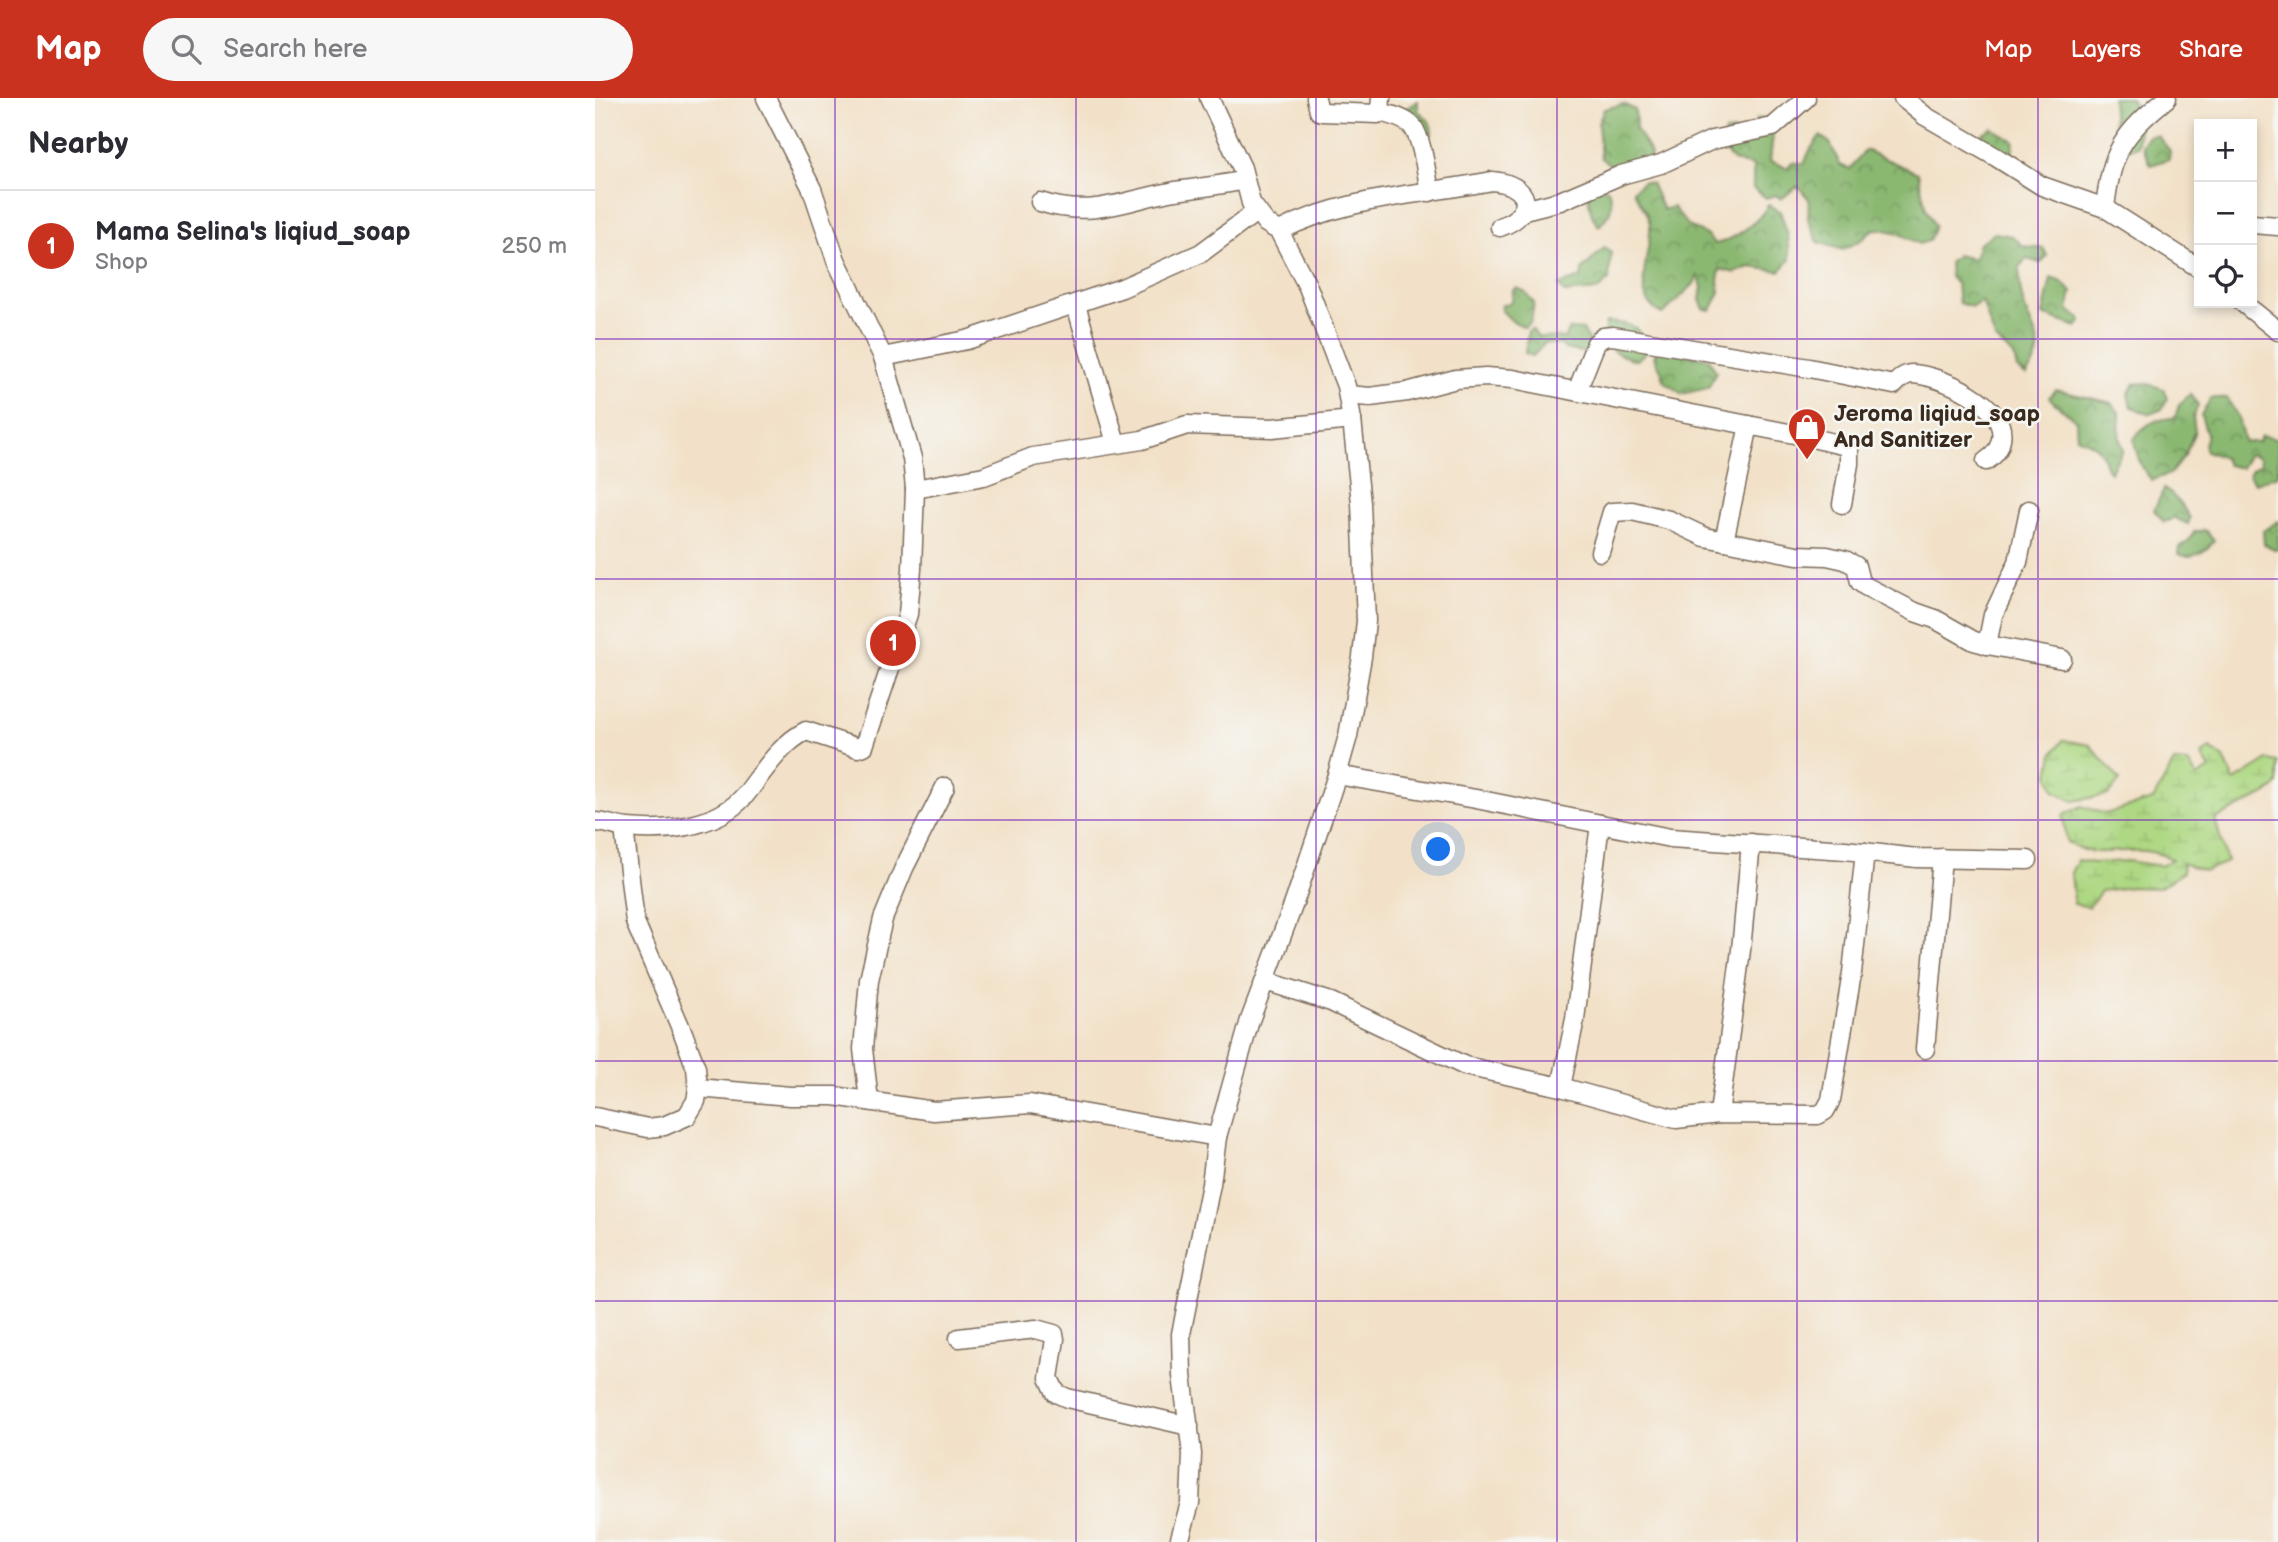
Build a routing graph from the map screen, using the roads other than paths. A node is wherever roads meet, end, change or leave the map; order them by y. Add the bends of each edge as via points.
1 (766, 98) edge
2 (1209, 98) edge
3 (1317, 98) edge
4 (1806, 98) edge
5 (1903, 98) edge
6 (2167, 98) edge
7 (1380, 105) edge
8 (1245, 180) junction
9 (1430, 192) junction
10 (1040, 202) dead end
11 (2105, 208) junction
12 (1524, 210) junction
13 (1256, 212) junction
14 (2257, 224) edge
15 (2278, 226) edge
16 (1500, 227) dead end
17 (1279, 231) junction
18 (2194, 264) edge
19 (1076, 305) junction
20 (2249, 308) edge
21 (2278, 331) edge
22 (883, 357) junction
23 (1577, 391) junction
24 (1348, 395) junction
25 (1352, 420) junction
26 (1749, 425) junction
27 (1116, 443) junction
28 (1986, 461) dead end
29 (915, 489) junction
30 (1842, 504) dead end
31 (2029, 510) dead end
32 (1724, 541) junction
33 (1600, 552) dead end
34 (1987, 645) junction
35 (2062, 659) dead end
36 (1337, 775) junction
37 (945, 787) dead end
38 (595, 822) edge
39 (1600, 824) junction
40 (624, 828) junction
41 (1751, 843) junction
42 (1865, 852) junction
43 (1941, 858) junction
44 (2028, 860) dead end
45 (1265, 981) junction
46 (1926, 1049) dead end
47 (1561, 1087) junction
48 (698, 1088) junction
49 (869, 1101) junction
50 (1719, 1114) junction
51 (595, 1118) edge
52 (1216, 1137) junction
53 (959, 1338) dead end
54 (1189, 1426) junction
55 (1179, 1542) edge

1 - 22 street via 812,190 836,260
2 - 8 street
3 - 7 street via 1322,112 1378,114
4 - 12 street via 1773,127 1712,140 1661,164
5 - 11 street via 2042,186
6 - 11 street via 2127,135 2114,158
7 - 9 street via 1412,125
8 - 10 street via 1097,209 1076,210
8 - 13 street
9 - 12 street via 1492,181 1508,183 1519,189
9 - 17 street via 1355,203
11 - 18 street
12 - 16 street via 1517,220
13 - 17 street
13 - 19 street via 1201,253
14 - 15 street
17 - 24 street via 1308,287
19 - 22 street via 967,340
19 - 27 street
20 - 21 street
22 - 29 street via 912,458
23 - 24 street via 1486,377 1370,397
23 - 26 street
23 - 28 street via 1596,343 1613,336 1894,385 1911,374 1944,381 1984,402 1999,418 2001,443
24 - 25 street
25 - 27 street via 1272,428 1187,425
25 - 36 street via 1366,621 1363,657
26 - 30 street via 1846,446 1849,464
26 - 32 street
27 - 29 street via 1033,457 984,477
29 - 40 street via 908,614 864,746 806,731 760,773 730,811 689,825
31 - 34 street via 2018,562 1993,615
32 - 33 street via 1669,520 1616,511
32 - 34 street via 1845,560 1856,566 1865,586
34 - 35 street
36 - 39 street
36 - 45 street
37 - 49 street via 883,919 869,980 863,1049
38 - 40 street
39 - 41 street via 1670,838
39 - 47 street
40 - 48 street via 635,922 683,1033
41 - 42 street
41 - 50 street
42 - 43 street
42 - 50 street via 1852,973 1829,1107 1818,1115
43 - 44 street
43 - 46 street
45 - 47 street via 1331,1002 1465,1066
45 - 52 street
47 - 50 street via 1676,1119
48 - 49 street
48 - 51 street via 697,1101 687,1116 664,1126 648,1128
49 - 52 street via 935,1111 1030,1104
52 - 54 street via 1181,1334
53 - 54 street via 1048,1331 1055,1339 1049,1378 1056,1393
54 - 55 street via 1190,1503

